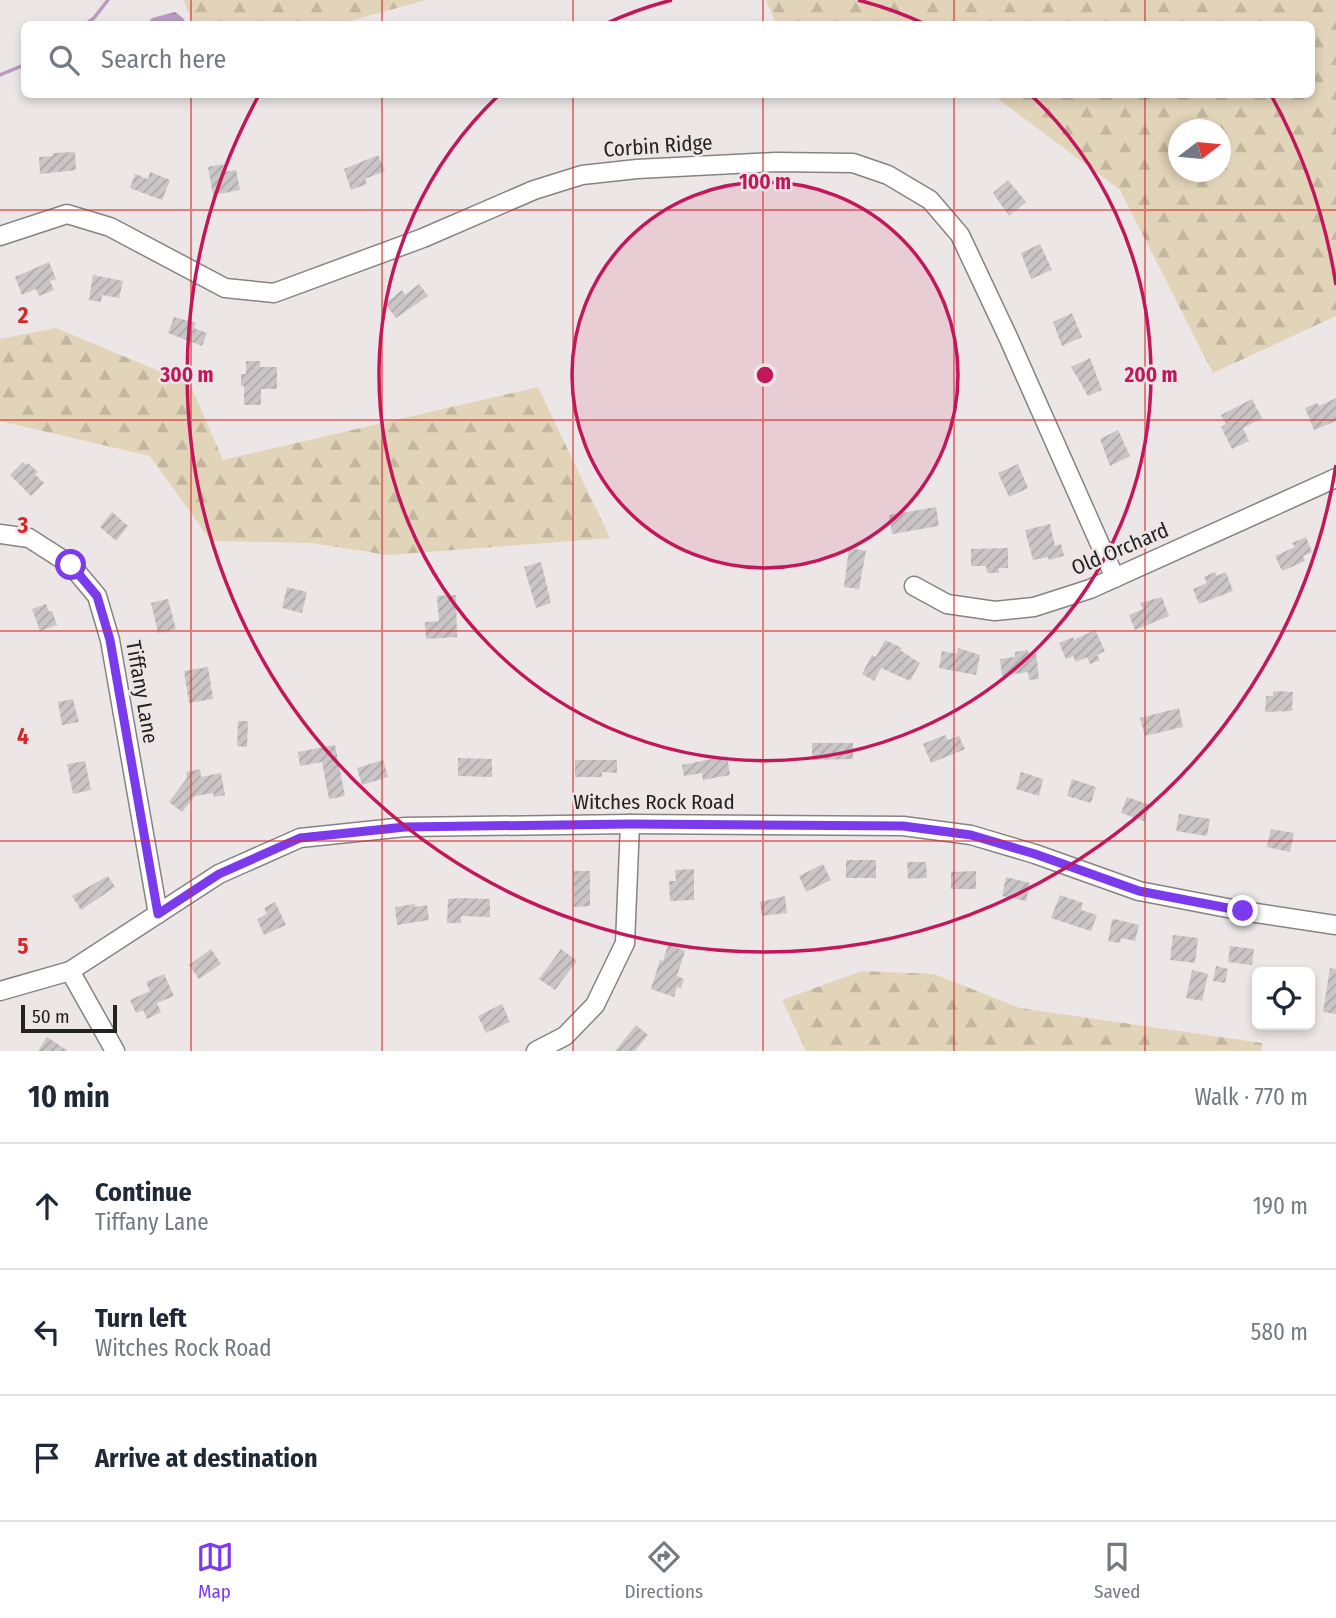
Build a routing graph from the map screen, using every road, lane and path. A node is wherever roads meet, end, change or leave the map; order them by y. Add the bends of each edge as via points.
1 (0, 236) edge
2 (1336, 478) edge
3 (0, 534) edge
4 (1115, 578) junction
5 (914, 586) dead end
6 (630, 824) junction
7 (158, 914) junction
8 (1336, 925) edge
9 (70, 971) junction
10 (0, 991) edge
11 (115, 1051) edge
12 (536, 1051) edge

1 - 4 street, Corbin Ridge via 67,214 110,227 225,288 274,293 582,175 776,162 853,163 888,174 930,200 960,235
2 - 4 street, Old Orchard
3 - 7 street, Tiffany Lane via 29,538 71,565 97,596 110,640
4 - 5 street, Old Orchard via 1034,607 995,611 947,604
6 - 7 street, Witches Rock Road via 405,827 300,838 219,874
6 - 8 street, Witches Rock Road via 903,826 971,835 1139,891
6 - 12 street via 625,943 595,1005 565,1036
7 - 9 street, Witches Rock Road
9 - 10 street, Witches Rock Road
9 - 11 street

